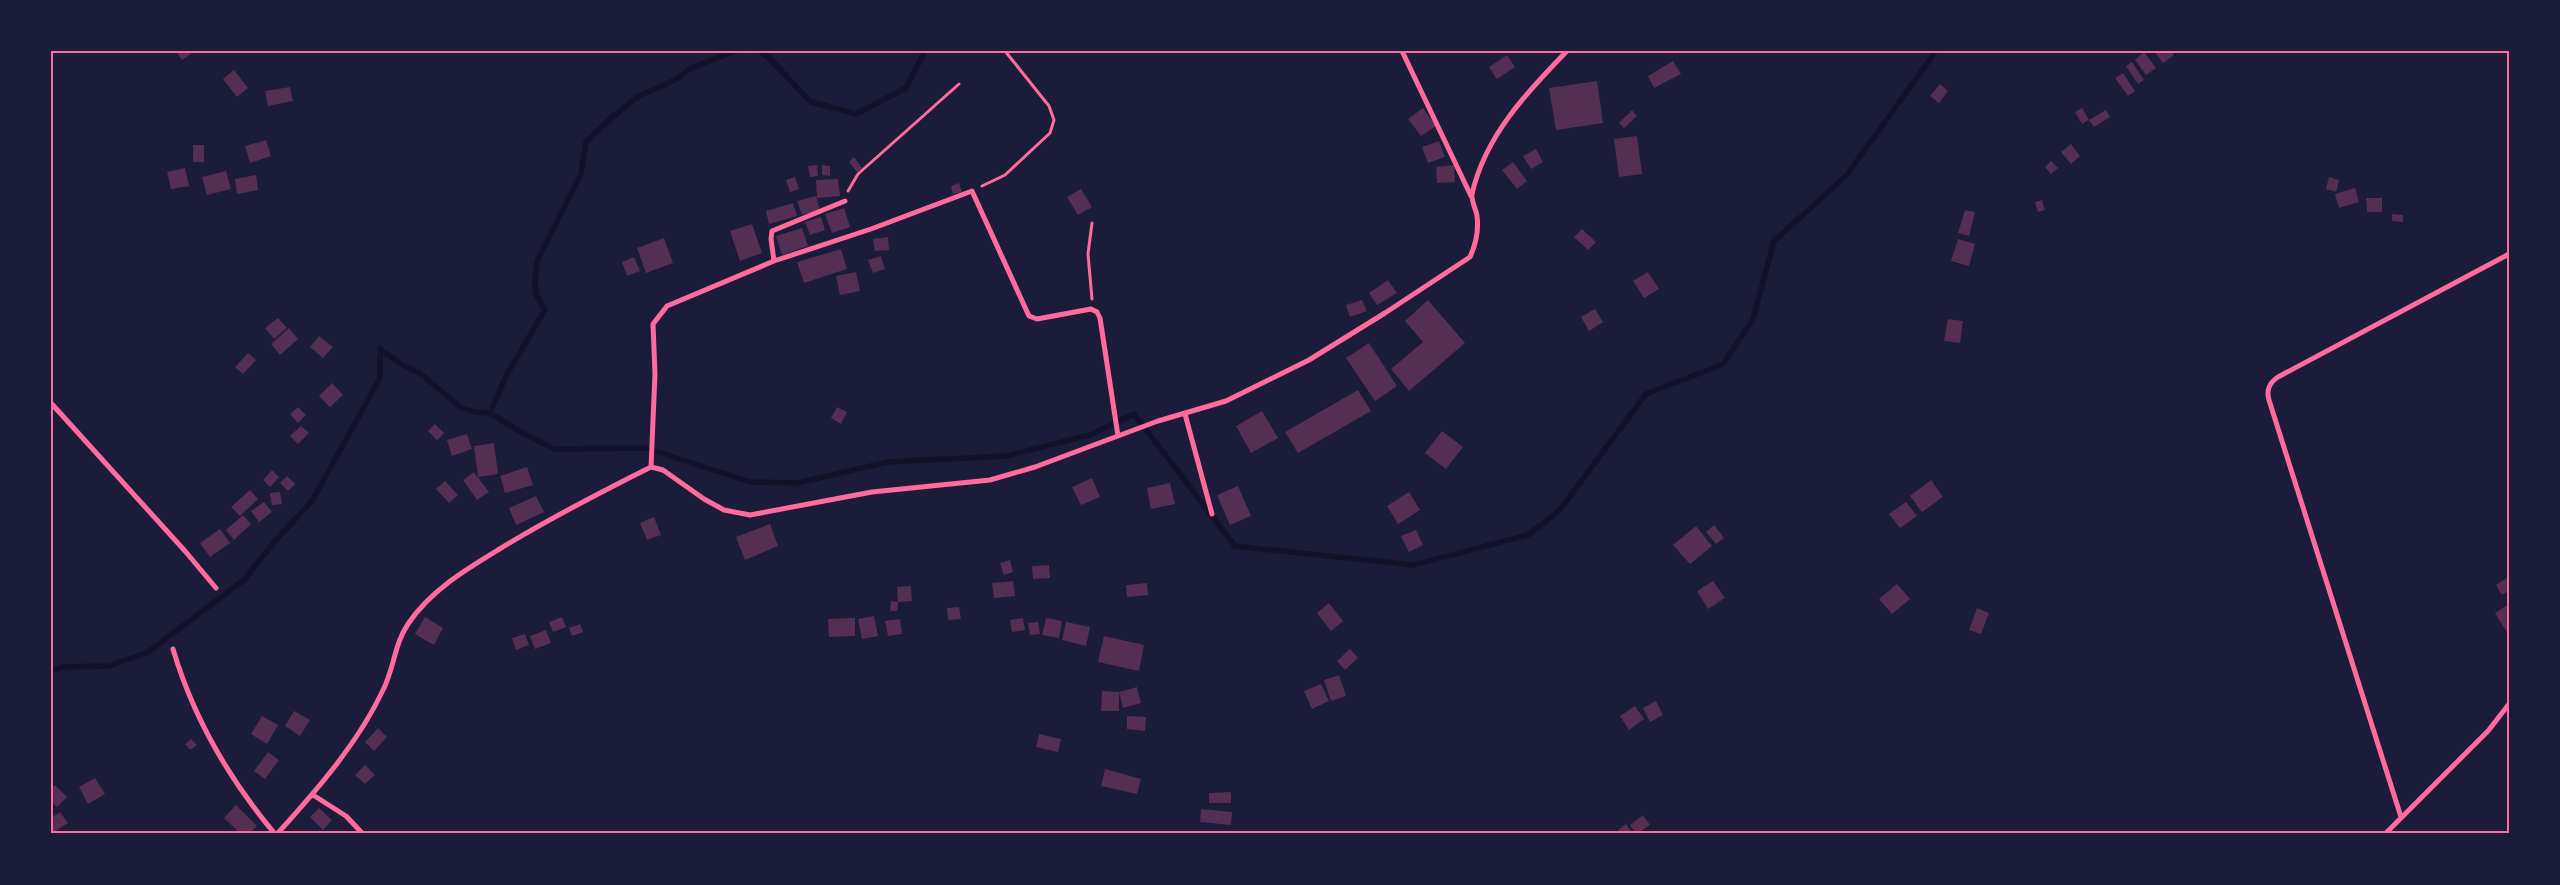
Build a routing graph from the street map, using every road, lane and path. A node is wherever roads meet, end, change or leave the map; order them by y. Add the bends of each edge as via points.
1 (1005, 51) edge
2 (1402, 51) edge
3 (1567, 51) edge
4 (959, 84) dead end
5 (972, 191) junction
6 (1472, 197) junction
7 (845, 201) joint
8 (1092, 223) dead end
9 (2509, 254) edge
10 (774, 261) junction
11 (1091, 309) junction
12 (51, 403) edge
13 (1185, 414) junction
14 (1118, 436) junction
15 (651, 467) junction
16 (1212, 514) dead end
17 (216, 588) dead end
18 (173, 649) dead end
19 (2509, 704) edge
20 (313, 795) junction
21 (2401, 817) junction
22 (276, 834) edge
23 (363, 834) edge
24 (2386, 834) edge

1 - 5 path via 1049,106 1054,120 1050,133 1005,175
2 - 6 street
3 - 6 street via 1504,123 1480,167
4 - 7 path via 858,174
5 - 10 street
5 - 11 street via 1029,316 1037,319
6 - 13 street via 1478,232 1470,257 1386,314 1309,360 1226,400
7 - 10 street via 772,231
8 - 11 path via 1088,254 1093,293
9 - 21 street via 2278,376 2268,390 2268,400
10 - 15 street via 667,306 657,316 653,324 654,442
11 - 14 street via 1100,318
12 - 17 street
13 - 14 street
13 - 16 street
14 - 15 street via 990,480 872,492 750,515 724,510 663,470
15 - 20 street via 527,531 470,566 427,601 408,625 385,686 369,716
18 - 22 street via 183,682 220,757 249,803
19 - 21 street via 2488,730
20 - 22 street
20 - 23 street via 346,816
21 - 24 street

